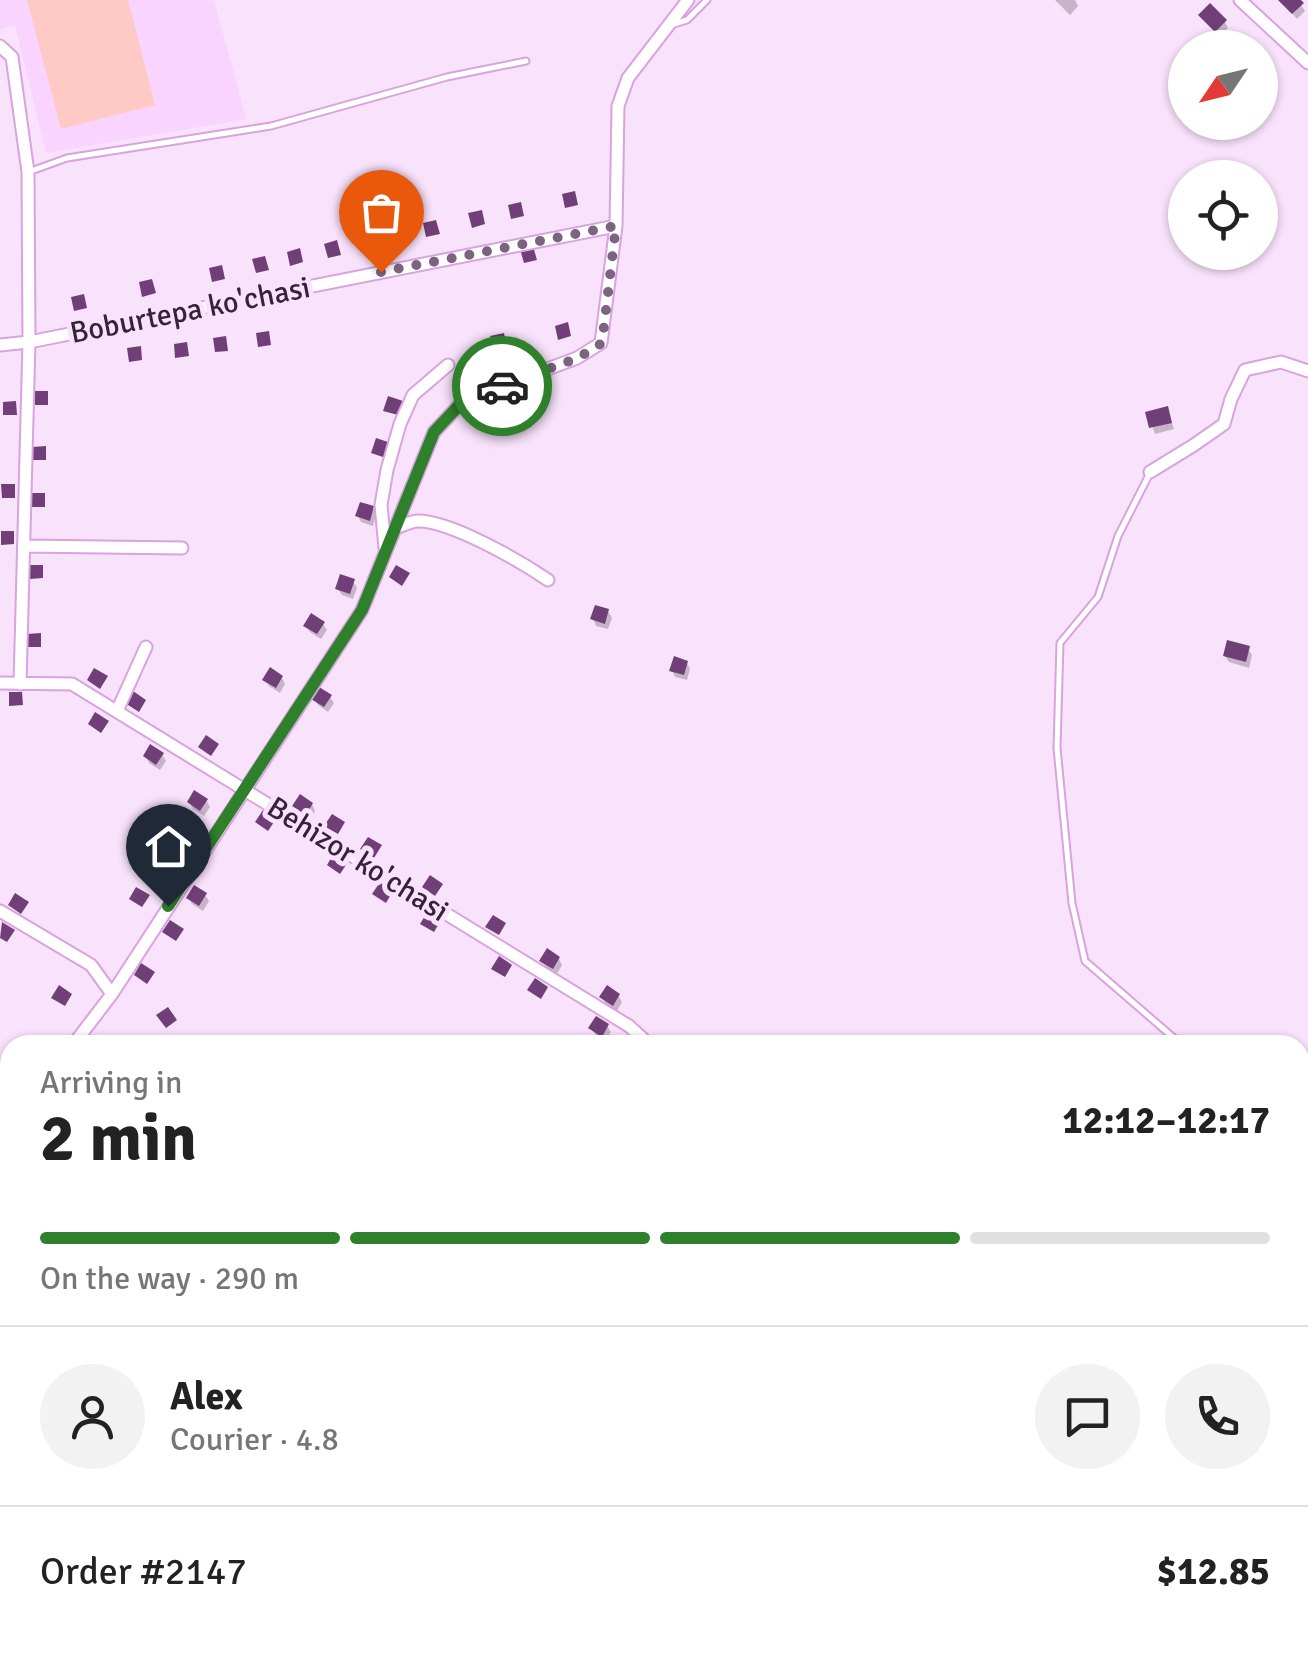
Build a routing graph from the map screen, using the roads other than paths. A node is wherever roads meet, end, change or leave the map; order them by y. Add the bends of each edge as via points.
1 (688, 0) edge
2 (707, 0) edge
3 (1240, 0) edge
4 (671, 24) junction
5 (0, 46) edge
6 (526, 61) dead end
7 (1308, 62) edge
8 (28, 172) junction
9 (616, 226) junction
10 (29, 342) junction
11 (0, 345) edge
12 (448, 365) dead end
13 (1308, 370) edge
14 (1150, 472) joint
15 (395, 528) junction
16 (24, 546) junction
17 (182, 548) dead end
18 (385, 552) junction
19 (548, 580) dead end
20 (146, 647) dead end
21 (0, 684) edge
22 (20, 684) junction
23 (116, 711) junction
24 (244, 789) junction
25 (0, 911) edge
26 (112, 994) junction
27 (81, 1035) edge
28 (638, 1035) edge
29 (1171, 1035) edge

1 - 4 street
2 - 4 lane via 688,20
3 - 7 street
4 - 9 street via 628,78 618,106
5 - 8 street via 12,57
6 - 8 lane via 271,126 67,158
8 - 10 street
9 - 10 street, Boburtepa ko'chasi
9 - 15 street via 602,343 464,400 434,432
10 - 11 street, Boburtepa ko'chasi
10 - 16 street
12 - 18 street via 413,395 400,424 382,505
13 - 14 street via 1281,362 1245,370 1224,424
14 - 29 lane via 1098,596 1060,643 1057,748 1072,903 1085,960
15 - 18 street
15 - 19 street via 417,521 442,526 510,555
16 - 17 street
16 - 22 street
18 - 24 street via 362,610
20 - 23 street
21 - 22 street, Behizor ko'chasi
22 - 23 street, Behizor ko'chasi via 72,684
23 - 24 street, Behizor ko'chasi
24 - 26 street
24 - 28 street, Behizor ko'chasi
25 - 26 street via 91,965
26 - 27 street

